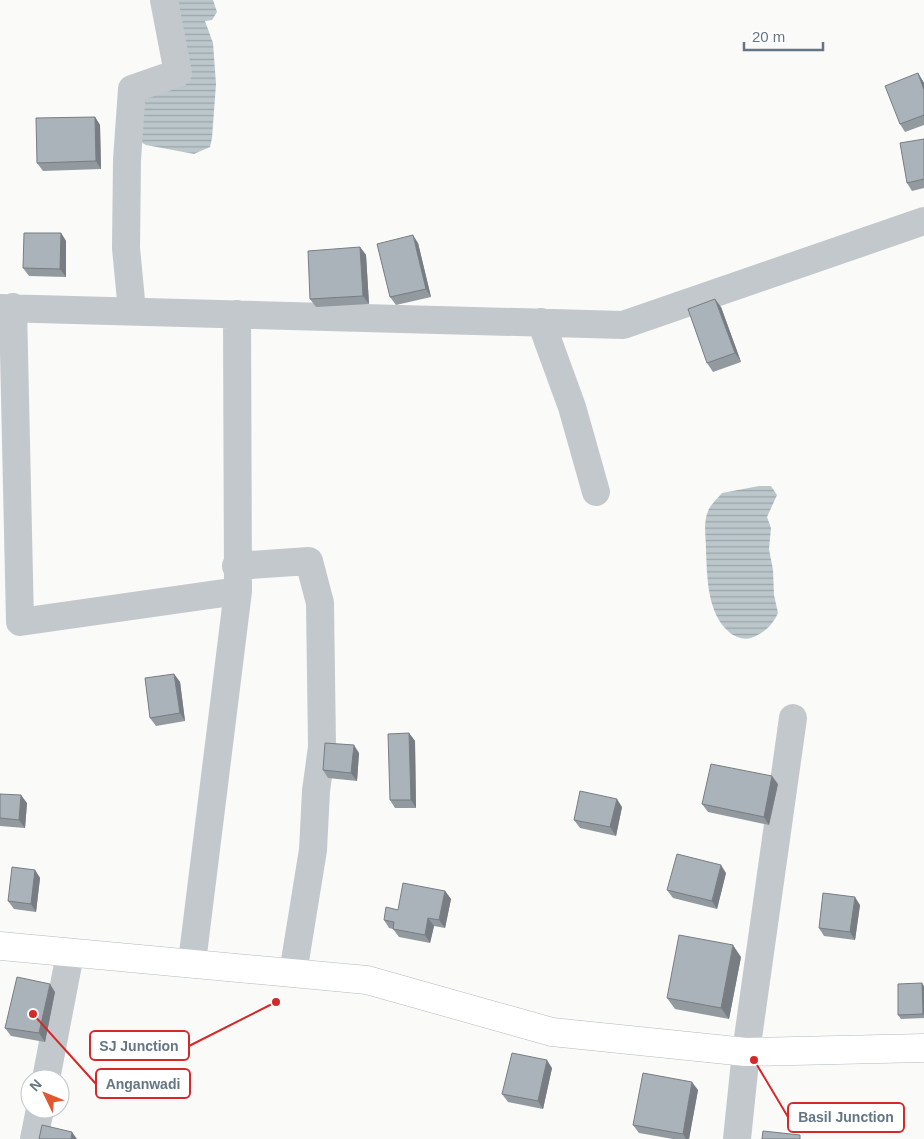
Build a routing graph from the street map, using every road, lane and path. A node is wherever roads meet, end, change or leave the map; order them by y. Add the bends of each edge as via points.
1 (164, 0) edge
2 (924, 221) edge
3 (7, 308) edge
4 (132, 311) junction
5 (238, 314) junction
6 (541, 322) junction
7 (596, 492) dead end
8 (237, 579) junction
9 (793, 718) dead end
10 (0, 946) edge
11 (70, 954) junction
12 (192, 962) junction
13 (293, 973) junction
14 (924, 1048) edge
15 (746, 1052) junction
16 (48, 1069) edge
17 (38, 1119) edge
18 (34, 1139) edge
19 (737, 1139) edge

1 - 4 street via 178,73 132,89 126,248
2 - 6 street via 623,325
3 - 4 street
3 - 8 street via 20,622
4 - 5 street
5 - 6 street
5 - 8 street
6 - 7 street via 572,407
8 - 12 street
8 - 13 street via 308,560 320,603 322,747 313,850
9 - 15 street
10 - 11 main road
11 - 12 main road
11 - 16 street
12 - 13 main road
13 - 15 main road via 367,980 552,1032
14 - 15 main road
15 - 19 street
17 - 18 street

